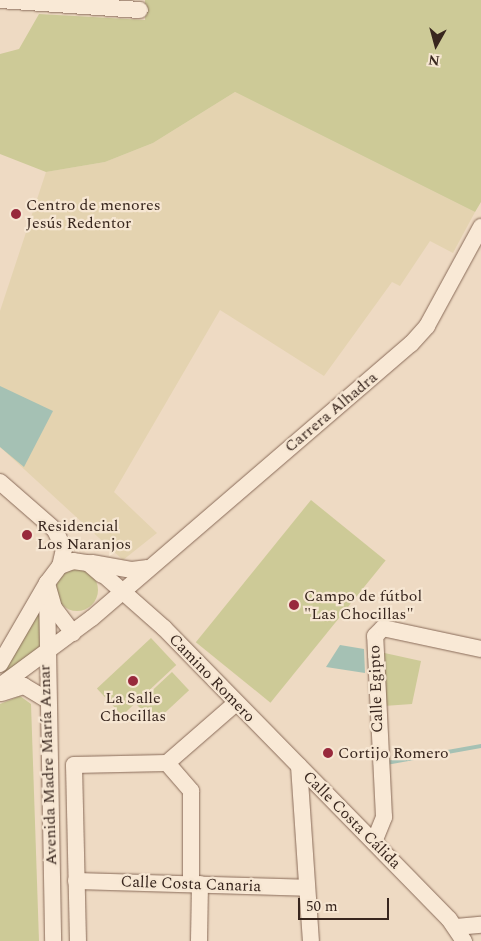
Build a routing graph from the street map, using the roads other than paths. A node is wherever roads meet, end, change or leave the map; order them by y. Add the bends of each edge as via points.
1 (0, 0) edge
2 (28, 2) edge
3 (103, 4) edge
4 (140, 10) dead end
5 (481, 227) edge
6 (0, 482) edge
7 (92, 565) junction
8 (60, 566) junction
9 (146, 568) junction
10 (47, 586) junction
11 (125, 590) junction
12 (106, 606) junction
13 (73, 633) junction
14 (481, 649) edge
15 (45, 656) junction
16 (0, 664) edge
17 (0, 686) edge
18 (0, 693) edge
19 (47, 700) junction
20 (236, 703) junction
21 (167, 763) junction
22 (299, 766) junction
23 (374, 842) junction
24 (76, 881) junction
25 (195, 884) junction
26 (306, 888) junction
27 (481, 925) edge
28 (481, 932) edge
29 (460, 934) edge
30 (53, 941) edge
31 (78, 941) edge
32 (199, 941) edge
33 (310, 941) edge
34 (473, 941) edge

1 - 2 street
2 - 3 street
3 - 4 street
5 - 9 street, Carrera Alhadra via 441,301 411,344
6 - 8 street via 55,530 64,548
7 - 8 street via 73,561
7 - 9 street via 132,570
7 - 11 street, Camino Romero
7 - 12 street via 107,585
8 - 10 street
9 - 11 street, Carrera Alhadra
10 - 13 street via 56,612
10 - 15 street, Avenida Madre María Aznar
10 - 16 street
11 - 12 street, Carrera Alhadra
11 - 20 street, Camino Romero
12 - 13 street, Carrera Alhadra
13 - 15 street, Carrera Alhadra
14 - 23 street, Calle Egipto via 383,628 375,636 373,648 384,817
15 - 17 street, Carrera Alhadra
15 - 19 street, Avenida Madre María Aznar
18 - 19 street via 24,686
19 - 30 street, Avenida Madre María Aznar
20 - 21 street
20 - 22 street, Camino Romero
21 - 24 street, Avenida Madre María Aznar via 74,766
21 - 25 street via 191,791
22 - 23 street, Calle Costa Cálida
22 - 26 street
23 - 29 street, Calle Costa Cálida
24 - 25 street, Calle Costa Canaria
24 - 31 street, Avenida Madre María Aznar
25 - 26 street, Calle Costa Canaria
25 - 32 street
26 - 33 street
27 - 29 street
28 - 34 street

